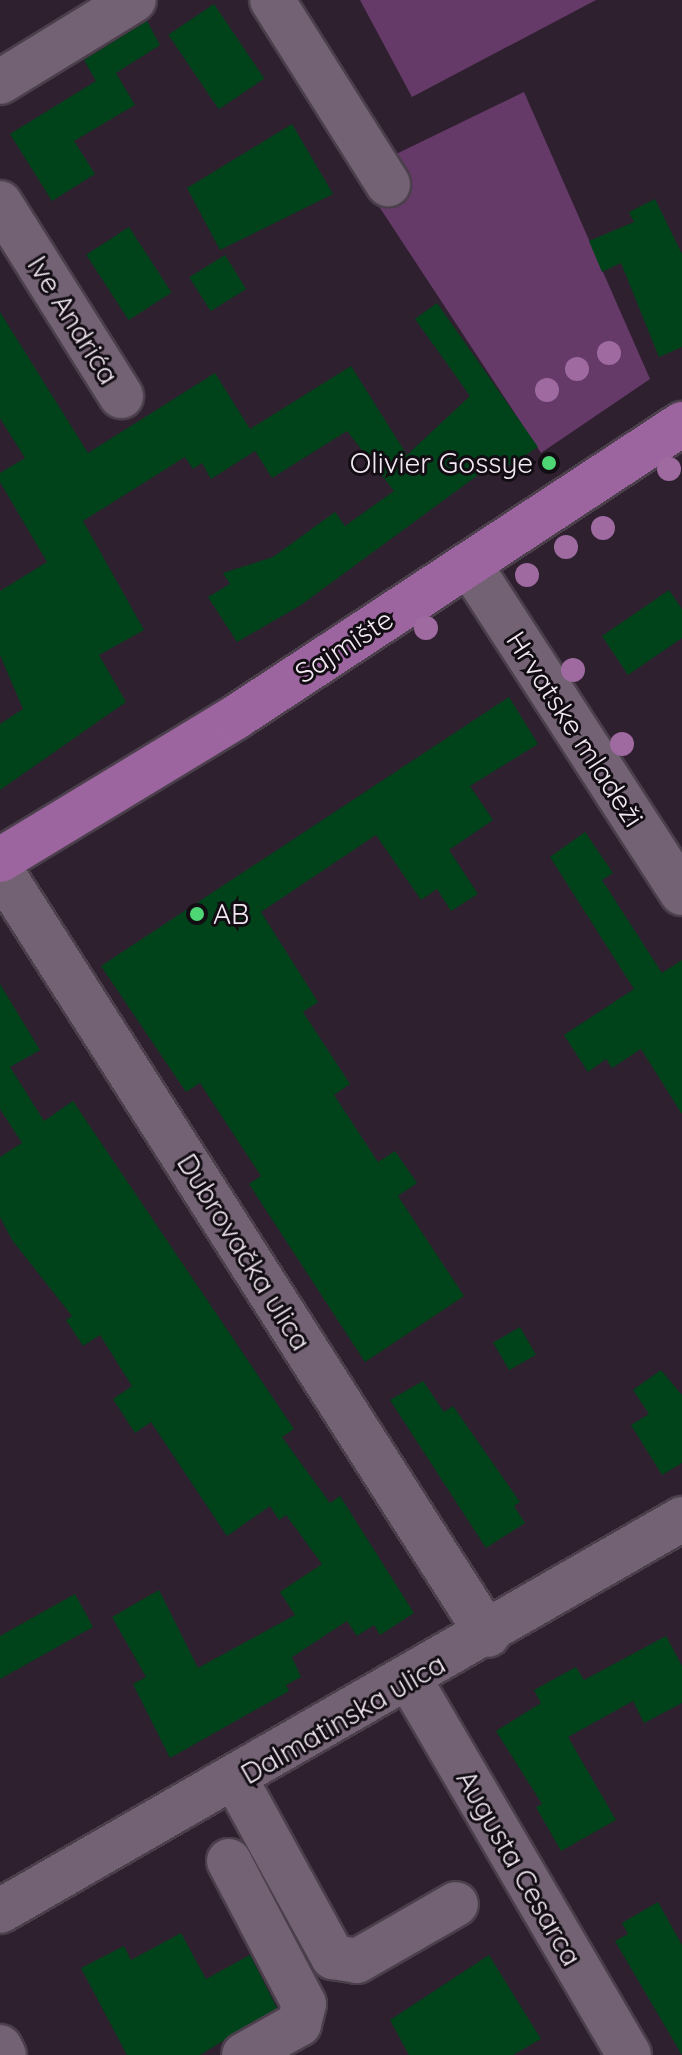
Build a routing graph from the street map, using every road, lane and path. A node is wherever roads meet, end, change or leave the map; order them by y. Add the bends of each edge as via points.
1 (134, 0) edge
2 (272, 0) edge
3 (0, 82) edge
4 (388, 184) dead end
5 (0, 203) edge
6 (121, 396) dead end
7 (682, 424) edge
8 (469, 564) junction
9 (0, 860) edge
10 (0, 869) edge
11 (682, 893) edge
12 (682, 1519) edge
13 (488, 1635) junction
14 (410, 1680) junction
15 (236, 1780) junction
16 (229, 1861) dead end
17 (456, 1904) dead end
18 (0, 1911) edge
19 (0, 2047) edge
20 (4, 2055) edge
21 (244, 2055) edge
22 (629, 2055) edge

1 - 3 street
2 - 4 street
5 - 6 street, Ive Andrića
7 - 8 main road, Sajmište
8 - 9 main road, Sajmište
8 - 11 street, Hrvatske mladeži
10 - 13 street, Dubrovačka ulica
12 - 13 street, Dalmatinska ulica
13 - 14 street, Dalmatinska ulica
14 - 15 street, Dalmatinska ulica
14 - 22 street, Augusta Cesarca
15 - 17 street via 333,1957 357,1961
15 - 18 street, Dalmatinska ulica
16 - 21 street via 304,2004 299,2024
19 - 20 street

